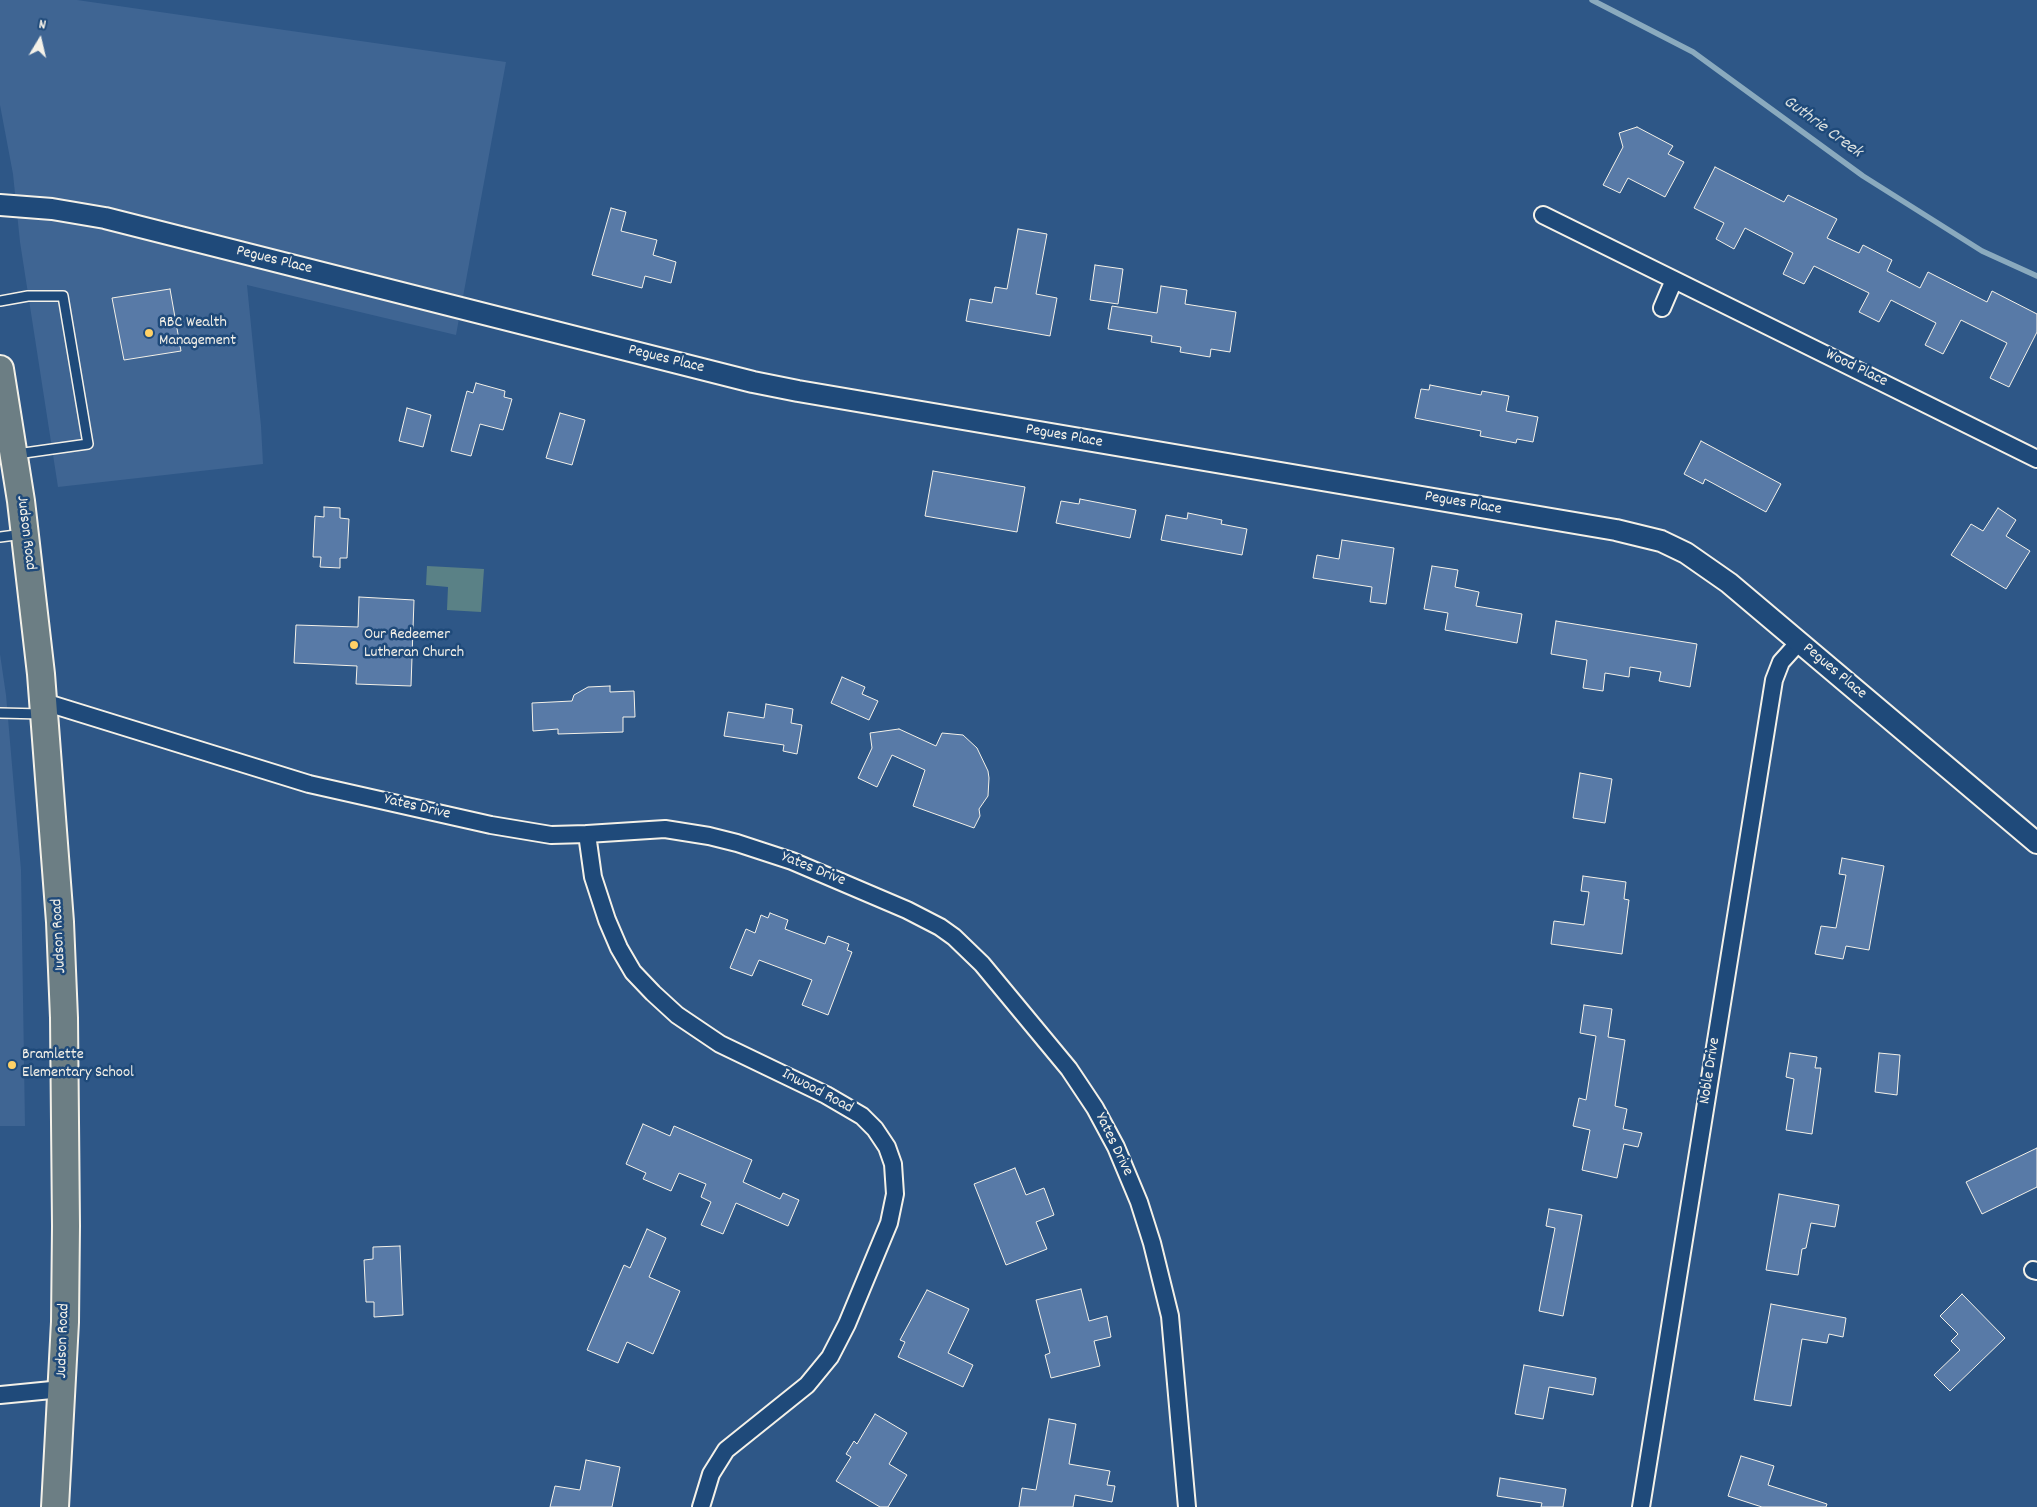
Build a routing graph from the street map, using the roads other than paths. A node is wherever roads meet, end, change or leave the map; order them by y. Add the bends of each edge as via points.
1 (0, 204) edge
2 (1542, 215) dead end
3 (1674, 280) junction
4 (0, 301) edge
5 (1662, 308) dead end
6 (1, 377) edge
7 (14, 454) junction
8 (2037, 459) edge
9 (25, 534) junction
10 (0, 538) edge
11 (1799, 642) junction
12 (45, 708) junction
13 (0, 714) edge
14 (587, 834) junction
15 (2037, 843) edge
16 (62, 1389) junction
17 (0, 1395) edge
18 (1644, 1506) edge
19 (55, 1507) edge
20 (701, 1507) edge
21 (1187, 1507) edge

1 - 11 street, Pegues Place via 98,217 789,390 1648,537 1680,549 1714,570
2 - 3 street, Wood Place
3 - 5 street
3 - 8 street, Wood Place
4 - 7 lane via 28,296 63,296 88,444
6 - 7 main road, Judson Road
7 - 9 main road, Judson Road
9 - 10 lane
9 - 12 main road, Judson Road
11 - 15 street, Pegues Place
11 - 18 street, Noble Drive via 1781,662 1774,680
12 - 13 lane
12 - 14 street, Yates Drive via 309,784 523,831 551,835
12 - 16 main road, Judson Road via 64,1018 66,1226
14 - 20 street, Inwood Road via 593,876 607,920 633,972 696,1029 862,1116 887,1147 893,1164 895,1194 888,1223 830,1357 807,1385 726,1450 711,1474
14 - 21 street, Yates Drive via 665,829 746,845 907,910 940,927 968,948 1069,1069 1116,1147 1139,1202 1170,1316
16 - 17 street
16 - 19 main road, Judson Road

